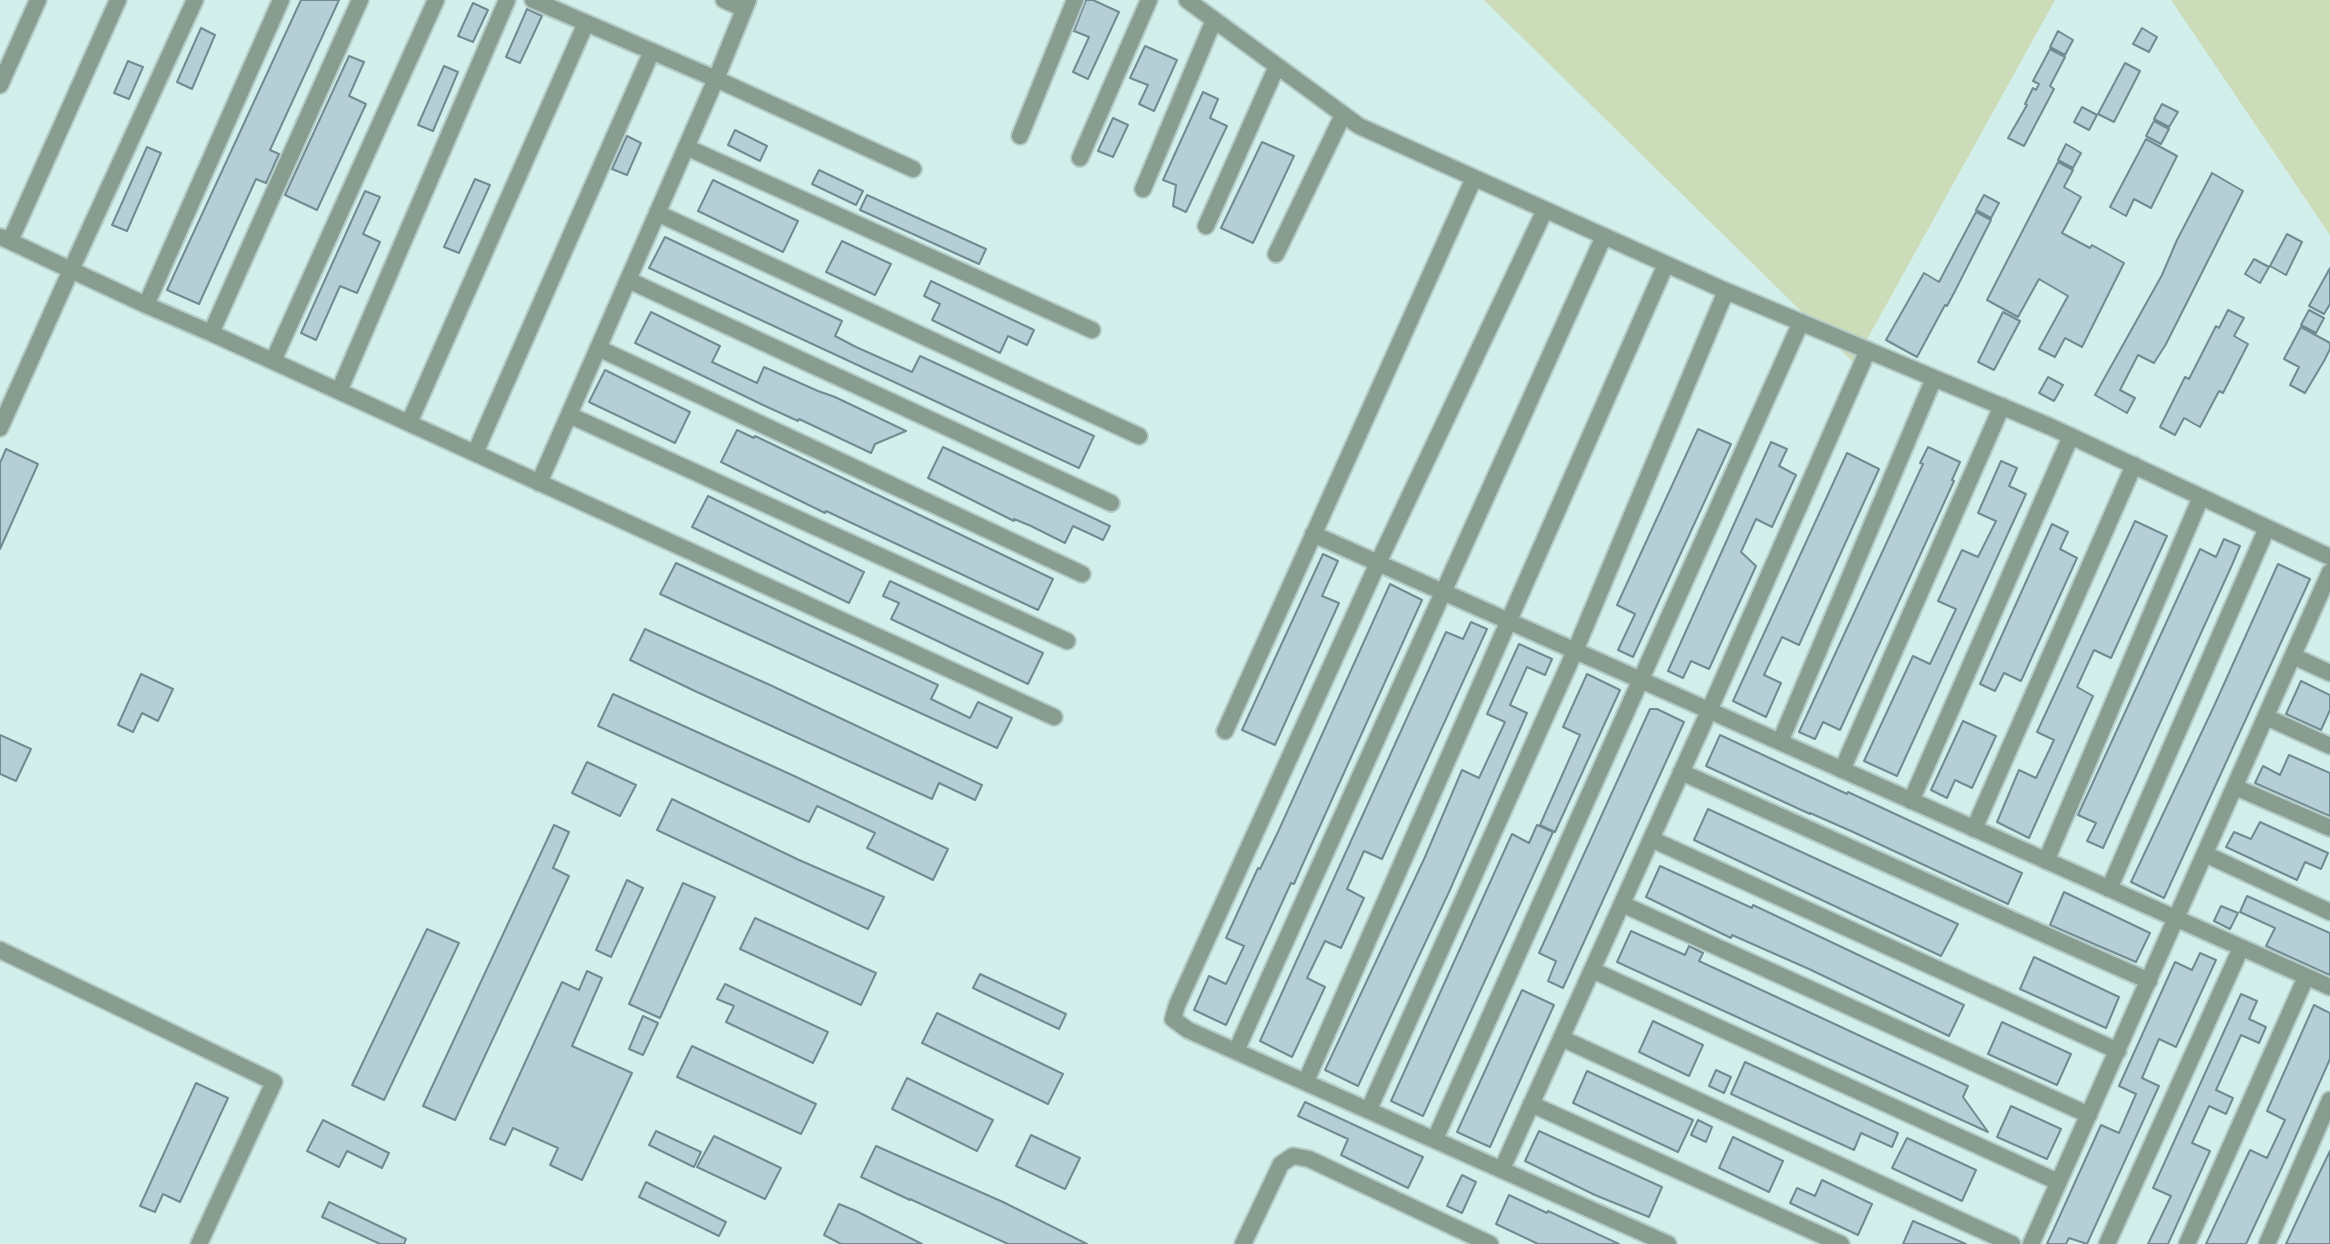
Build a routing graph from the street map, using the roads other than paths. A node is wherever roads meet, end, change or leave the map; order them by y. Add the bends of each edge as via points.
1 (38, 0) edge
2 (118, 0) edge
3 (195, 0) edge
4 (281, 0) edge
5 (360, 0) edge
6 (436, 0) edge
7 (507, 0) edge
8 (533, 0) edge
9 (724, 0) edge
10 (1075, 0) edge
11 (1149, 0) edge
12 (1187, 0) edge
13 (746, 4) edge
14 (1214, 20) junction
15 (586, 23) junction
16 (652, 51) junction
17 (1277, 66) junction
18 (716, 79) junction
19 (0, 85) edge
20 (1343, 115) junction
21 (1020, 136) dead end
22 (686, 147) junction
23 (1080, 158) dead end
24 (913, 169) dead end
25 (1474, 178) junction
26 (1143, 189) dead end
27 (1545, 210) junction
28 (657, 213) junction
29 (1206, 226) dead end
30 (1604, 236) junction
31 (5, 239) edge
32 (1276, 254) dead end
33 (1666, 264) junction
34 (71, 270) junction
35 (628, 280) junction
36 (1726, 291) junction
37 (146, 305) junction
38 (1801, 322) junction
39 (1092, 330) dead end
40 (211, 333) junction
41 (598, 348) junction
42 (1868, 350) junction
43 (273, 361) junction
44 (1934, 378) junction
45 (339, 391) junction
46 (2002, 406) junction
47 (569, 415) junction
48 (409, 423) junction
49 (0, 428) edge
50 (1139, 436) dead end
51 (2071, 436) junction
52 (475, 453) junction
53 (2134, 465) junction
54 (539, 483) junction
55 (2201, 497) junction
56 (1111, 503) dead end
57 (2267, 528) junction
58 (1313, 534) junction
59 (2330, 557) edge
60 (1378, 563) junction
61 (2330, 572) edge
62 (1082, 574) dead end
63 (1443, 592) junction
64 (1508, 621) junction
65 (1067, 641) dead end
66 (1575, 651) junction
67 (2293, 656) junction
68 (2330, 673) edge
69 (1641, 680) junction
70 (1709, 711) junction
71 (1054, 717) dead end
72 (2266, 717) junction
73 (1225, 731) dead end
74 (1780, 742) junction
75 (2330, 746) edge
76 (1842, 770) junction
77 (1681, 772) junction
78 (2235, 787) junction
79 (1911, 801) junction
80 (2330, 828) edge
81 (1974, 829) junction
82 (1651, 839) junction
83 (2205, 854) junction
84 (2046, 861) junction
85 (2109, 889) junction
86 (1622, 904) junction
87 (2330, 912) edge
88 (2177, 919) junction
89 (2241, 948) junction
90 (0, 950) edge
91 (1592, 970) junction
92 (2306, 977) junction
93 (2149, 981) junction
94 (2330, 987) edge
95 (1561, 1038) junction
96 (1236, 1051) junction
97 (2118, 1051) junction
98 (1306, 1081) junction
99 (2330, 1100) edge
100 (1531, 1104) junction
101 (1369, 1109) junction
102 (2089, 1115) junction
103 (1435, 1139) junction
104 (1502, 1169) junction
105 (2058, 1182) junction
106 (199, 1244) edge
107 (1243, 1244) edge
108 (1490, 1244) edge
109 (1668, 1244) edge
110 (1841, 1244) edge
111 (2012, 1244) edge
112 (2031, 1244) edge
113 (2107, 1244) edge
114 (2187, 1244) edge
115 (2267, 1244) edge

1 - 19 street
2 - 31 street
3 - 34 street
4 - 37 street
5 - 40 street
6 - 43 street
7 - 45 street
8 - 15 street
9 - 13 street
10 - 21 street
11 - 23 street
12 - 14 street
13 - 18 street
14 - 17 street
14 - 26 street
15 - 16 street
15 - 48 street
16 - 18 street
16 - 52 street
17 - 20 street
17 - 29 street
18 - 22 street
18 - 24 street
20 - 25 street
20 - 32 street
22 - 28 street
22 - 39 street
25 - 27 street
25 - 58 street
27 - 30 street
27 - 60 street
28 - 35 street
28 - 50 street
30 - 33 street
30 - 63 street
31 - 34 street
33 - 36 street
33 - 64 street
34 - 37 street
34 - 49 street
35 - 41 street
35 - 56 street
36 - 38 street
36 - 66 street
37 - 40 street
38 - 42 street
38 - 69 street
40 - 43 street
41 - 47 street
41 - 62 street
42 - 44 street
42 - 70 street
43 - 45 street
44 - 46 street
44 - 74 street
45 - 48 street
46 - 51 street
46 - 76 street
47 - 54 street
47 - 65 street
48 - 52 street
51 - 53 street
51 - 79 street
52 - 54 street
53 - 55 street
53 - 81 street
54 - 71 street
55 - 57 street
55 - 84 street
57 - 59 street
57 - 85 street
58 - 60 street
58 - 73 street
60 - 63 street
60 - 96 street via 1177,1005 1173,1019
61 - 67 street
63 - 64 street
63 - 96 street
64 - 66 street
64 - 98 street
66 - 69 street
66 - 101 street
67 - 68 street
67 - 72 street
69 - 70 street
69 - 103 street
70 - 74 street
70 - 77 street
72 - 75 street
72 - 78 street
74 - 76 street
76 - 79 street
77 - 82 street
77 - 93 street
78 - 80 street
78 - 83 street
79 - 81 street
81 - 84 street
82 - 86 street
82 - 97 street
83 - 87 street
83 - 88 street
84 - 85 street
85 - 88 street
86 - 91 street
86 - 102 street
88 - 89 street
88 - 93 street
89 - 92 street
89 - 113 street
90 - 106 street via 274,1082
91 - 95 street
91 - 105 street
92 - 94 street
92 - 114 street
93 - 97 street
95 - 100 street
95 - 111 street
96 - 98 street
97 - 102 street
98 - 101 street
99 - 115 street
100 - 104 street
100 - 110 street
101 - 103 street
102 - 105 street
103 - 104 street
104 - 109 street
105 - 112 street
107 - 108 street via 1281,1164 1293,1156

